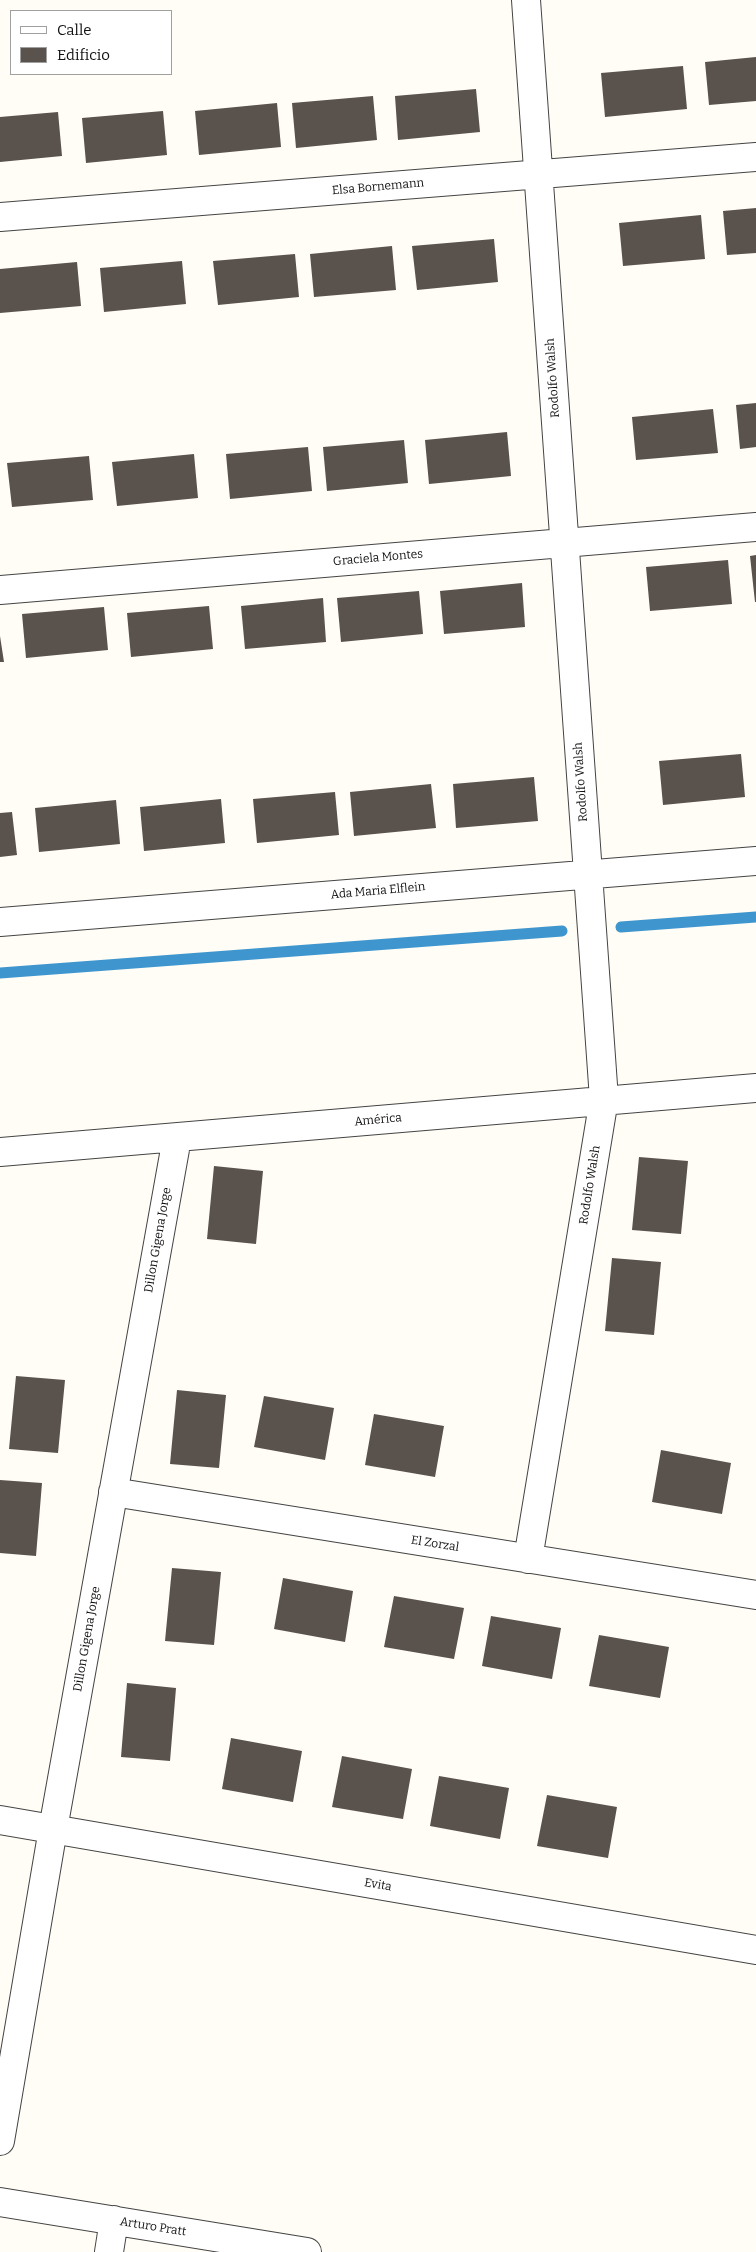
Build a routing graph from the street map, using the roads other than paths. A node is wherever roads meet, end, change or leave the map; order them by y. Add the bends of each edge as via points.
1 (526, 0) edge
2 (756, 157) edge
3 (538, 174) junction
4 (0, 217) edge
5 (756, 527) edge
6 (564, 543) junction
7 (0, 590) edge
8 (756, 861) edge
9 (588, 874) junction
10 (0, 922) edge
11 (756, 1088) edge
12 (604, 1099) junction
13 (176, 1138) junction
14 (0, 1152) edge
15 (113, 1492) junction
16 (528, 1559) junction
17 (756, 1595) edge
18 (0, 1820) edge
19 (53, 1829) junction
20 (756, 1950) edge
21 (0, 2141) edge
22 (0, 2202) edge
23 (114, 2220) junction
24 (109, 2252) edge
25 (307, 2252) edge

1 - 3 street, Rodolfo Walsh
2 - 3 street, Elsa Bornemann
3 - 4 street, Elsa Bornemann
3 - 6 street, Rodolfo Walsh
5 - 6 street, Graciela Montes
6 - 7 street, Graciela Montes
6 - 9 street, Rodolfo Walsh
8 - 9 street, Ada Maria Elflein
9 - 10 street, Ada Maria Elflein
9 - 12 street, Rodolfo Walsh
11 - 12 street, América
12 - 13 street, América
12 - 16 street, Rodolfo Walsh
13 - 14 street, América
13 - 15 street, Dillon Gigena Jorge
15 - 16 street, El Zorzal
15 - 19 street, Dillon Gigena Jorge
16 - 17 street, El Zorzal
18 - 19 street, Evita
19 - 20 street, Evita
19 - 21 street, Dillon Gigena Jorge
22 - 23 street, Arturo Pratt
23 - 24 street
23 - 25 street, Arturo Pratt

